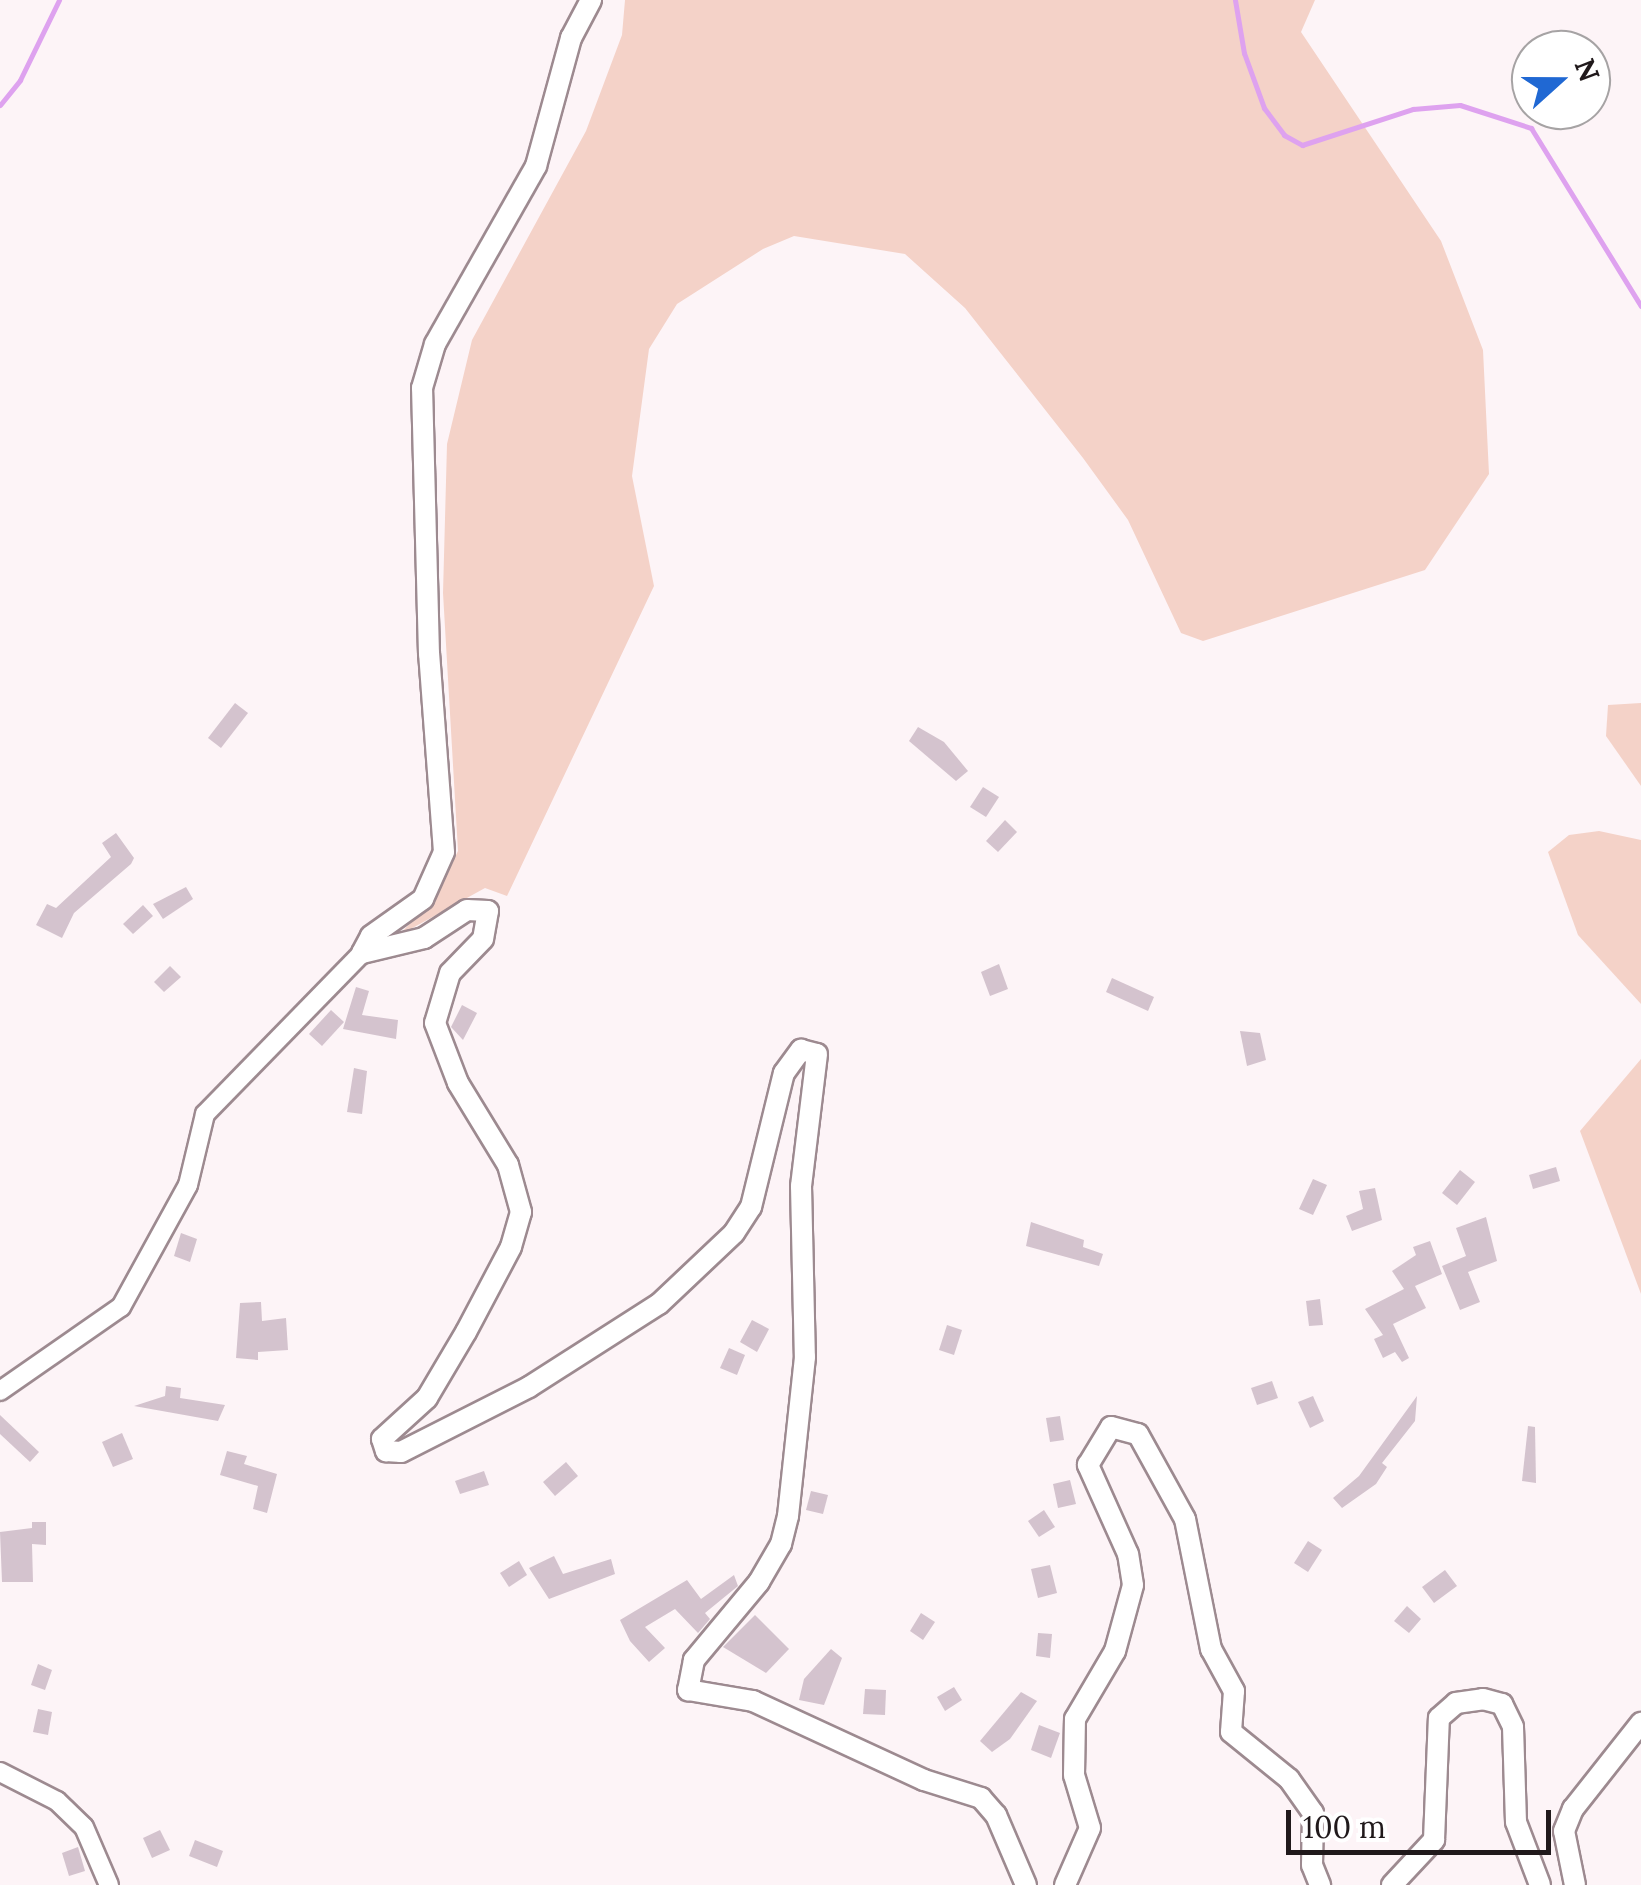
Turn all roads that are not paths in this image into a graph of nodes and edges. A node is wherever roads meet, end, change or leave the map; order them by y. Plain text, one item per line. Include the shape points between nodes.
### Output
1 (590, 0) edge
2 (362, 953) junction
3 (0, 1391) edge
4 (1641, 1723) edge
5 (0, 1772) edge
6 (109, 1885) edge
7 (1026, 1885) edge
8 (1065, 1885) edge
9 (1320, 1885) edge
10 (1392, 1885) edge
11 (1540, 1885) edge
12 (1574, 1885) edge

1 - 2 street via 571,38 536,166 435,344 422,388 429,654 444,852 423,899 371,936
2 - 3 street via 205,1114 188,1184 121,1307
2 - 7 street via 424,938 467,910 488,911 484,939 450,973 435,1023 458,1083 508,1164 521,1212 511,1247 466,1332 428,1398 382,1439 386,1451 402,1452 529,1387 660,1304 751,1208 784,1072 801,1050 816,1054 802,1186 805,1357 788,1516 781,1544 758,1582 694,1660 688,1690 753,1701 924,1780 981,1798 996,1815
4 - 12 street via 1573,1809 1564,1831
5 - 6 street via 57,1801 84,1827
8 - 9 street via 1090,1828 1074,1775 1075,1719 1115,1652 1133,1584 1128,1554 1088,1465 1112,1427 1138,1434 1186,1519 1211,1649 1234,1691 1231,1732 1289,1779 1313,1813 1312,1865
10 - 11 street via 1434,1840 1439,1718 1456,1703 1483,1699 1502,1704 1513,1727 1516,1822

